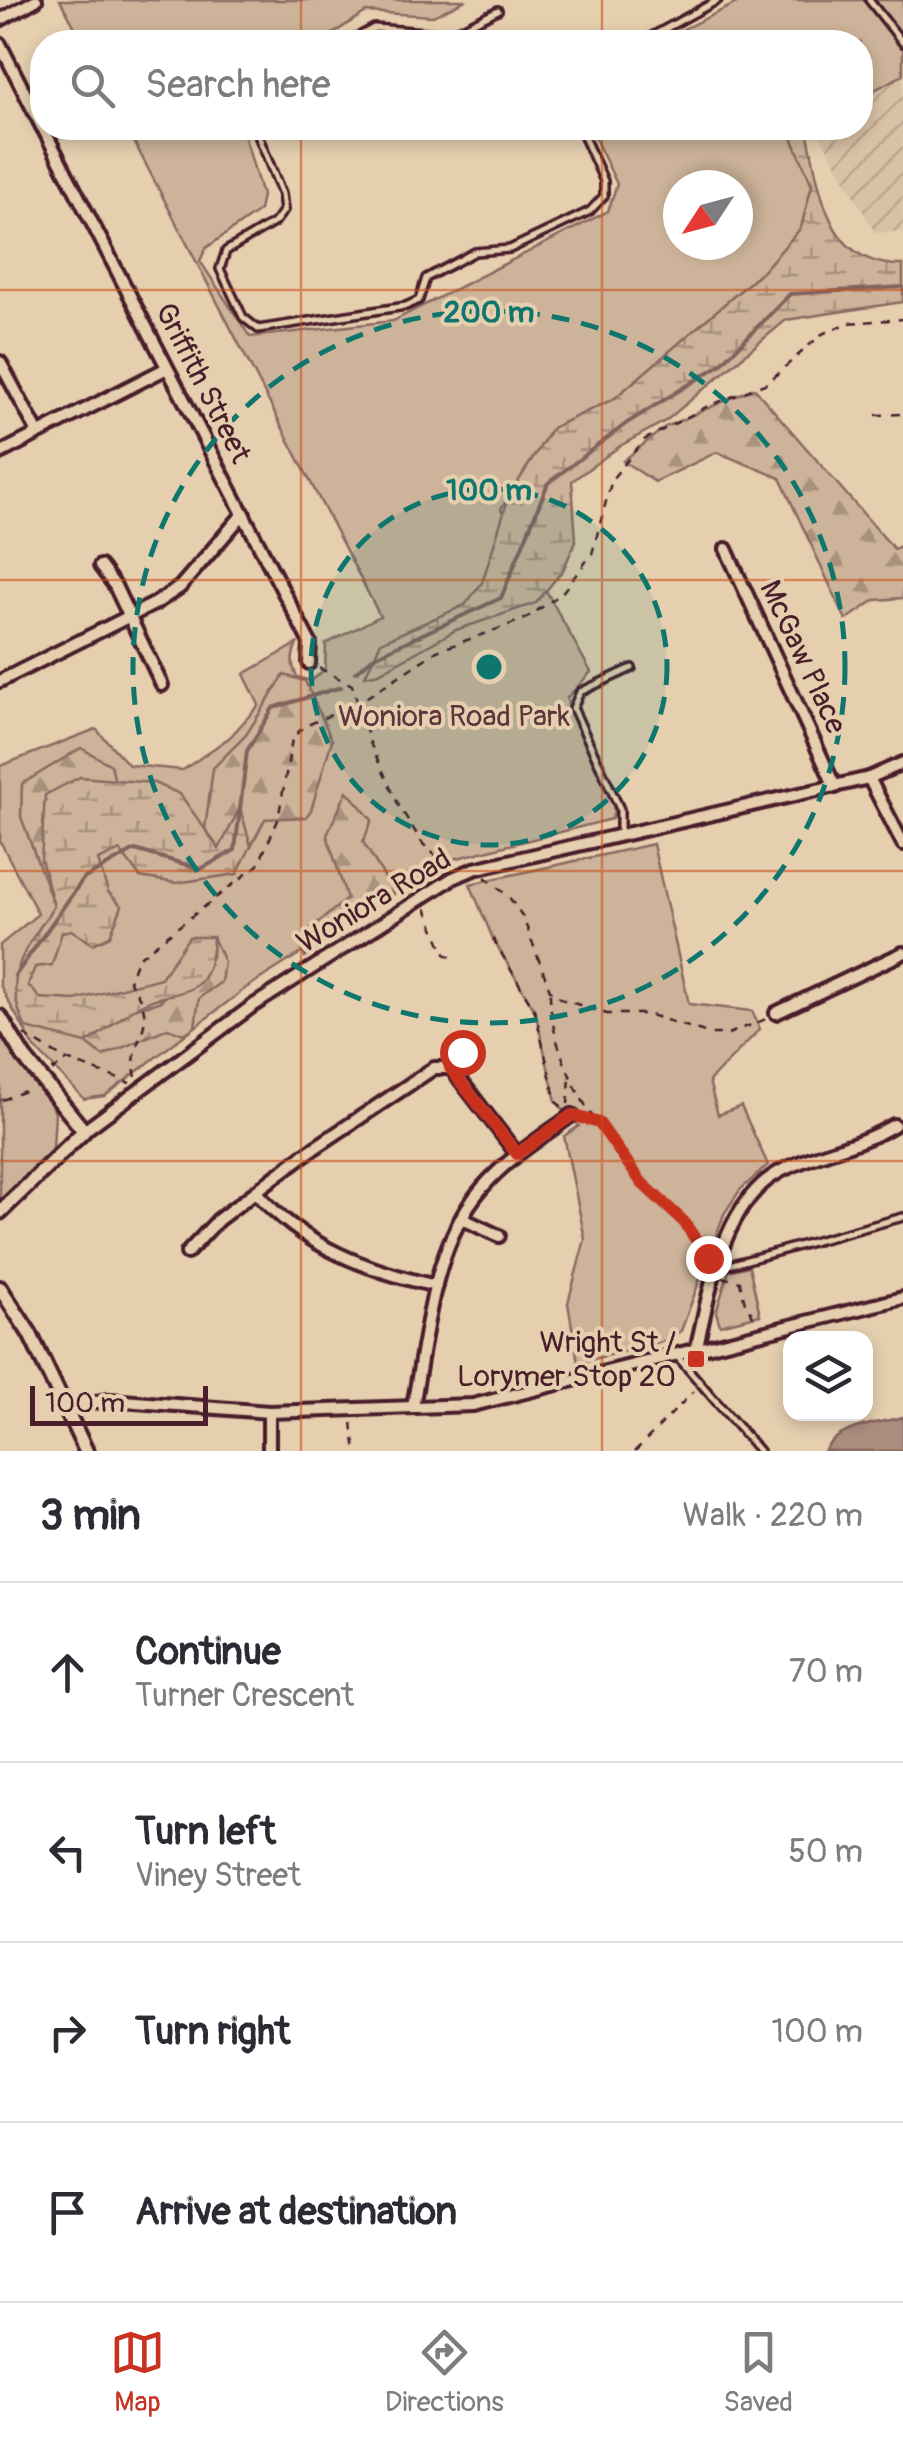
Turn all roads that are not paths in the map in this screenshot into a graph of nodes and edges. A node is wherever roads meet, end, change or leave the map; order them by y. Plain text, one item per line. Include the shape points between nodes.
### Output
1 (36, 0) edge
2 (718, 0) edge
3 (868, 0) edge
4 (498, 10) dead end
5 (0, 20) edge
6 (370, 30) edge
7 (399, 30) edge
8 (458, 30) edge
9 (663, 30) edge
10 (903, 43) edge
11 (0, 44) edge
12 (30, 102) edge
13 (50, 140) edge
14 (260, 140) edge
15 (585, 140) edge
16 (0, 362) edge
17 (168, 368) junction
18 (38, 434) junction
19 (0, 453) edge
20 (244, 514) junction
21 (726, 548) dead end
22 (100, 566) dead end
23 (128, 618) junction
24 (309, 663) road end
25 (632, 668) dead end
26 (0, 681) edge
27 (162, 685) dead end
28 (903, 763) edge
29 (869, 778) junction
30 (835, 786) junction
31 (620, 835) junction
32 (903, 844) edge
33 (903, 953) edge
34 (776, 1013) road end
35 (0, 1016) edge
36 (462, 1052) dead end
37 (450, 1068) junction
38 (572, 1115) road end
39 (894, 1126) dead end
40 (84, 1131) junction
41 (517, 1154) junction
42 (256, 1192) junction
43 (0, 1212) edge
44 (903, 1217) edge
45 (463, 1220) junction
46 (499, 1236) dead end
47 (187, 1252) dead end
48 (718, 1269) junction
49 (436, 1286) junction
50 (0, 1288) edge
51 (903, 1298) edge
52 (696, 1350) junction
53 (676, 1354) junction
54 (66, 1406) junction
55 (413, 1406) junction
56 (269, 1412) junction
57 (86, 1451) edge
58 (269, 1451) edge
59 (759, 1451) edge

1 - 5 street
2 - 9 lane
3 - 10 lane
4 - 8 lane
6 - 7 lane
11 - 12 street, Griffith Street
13 - 17 street, Griffith Street
14 - 15 lane via 284,210 226,251 220,270 243,317 258,329 406,306 419,300 426,278 475,252 510,249 590,211 604,196 604,181
16 - 18 street
17 - 18 street
17 - 20 street, Griffith Street
18 - 19 street
20 - 23 street via 180,587
20 - 24 street, Griffith Street via 310,643
21 - 30 street, McGaw Place
22 - 23 street
23 - 26 street
23 - 27 street
25 - 31 lane via 580,692 573,708 620,808
28 - 29 street, Woniora Road
29 - 30 street, Woniora Road
29 - 32 street
30 - 31 street, Woniora Road
31 - 40 street, Woniora Road via 474,869 413,900
33 - 34 street
35 - 40 street
36 - 37 street
37 - 41 street
37 - 42 street via 434,1068
38 - 41 street
39 - 48 street via 781,1171 758,1187 741,1207
40 - 43 street, Woniora Road
41 - 45 street via 480,1190
42 - 47 street
42 - 49 street via 296,1231 346,1261
44 - 48 lane
45 - 46 street
45 - 49 street
48 - 52 street
49 - 55 street
50 - 54 street
51 - 52 street
52 - 53 street
53 - 55 street via 509,1398
53 - 59 lane
54 - 56 street via 109,1400
54 - 57 street
55 - 56 street
56 - 58 street

